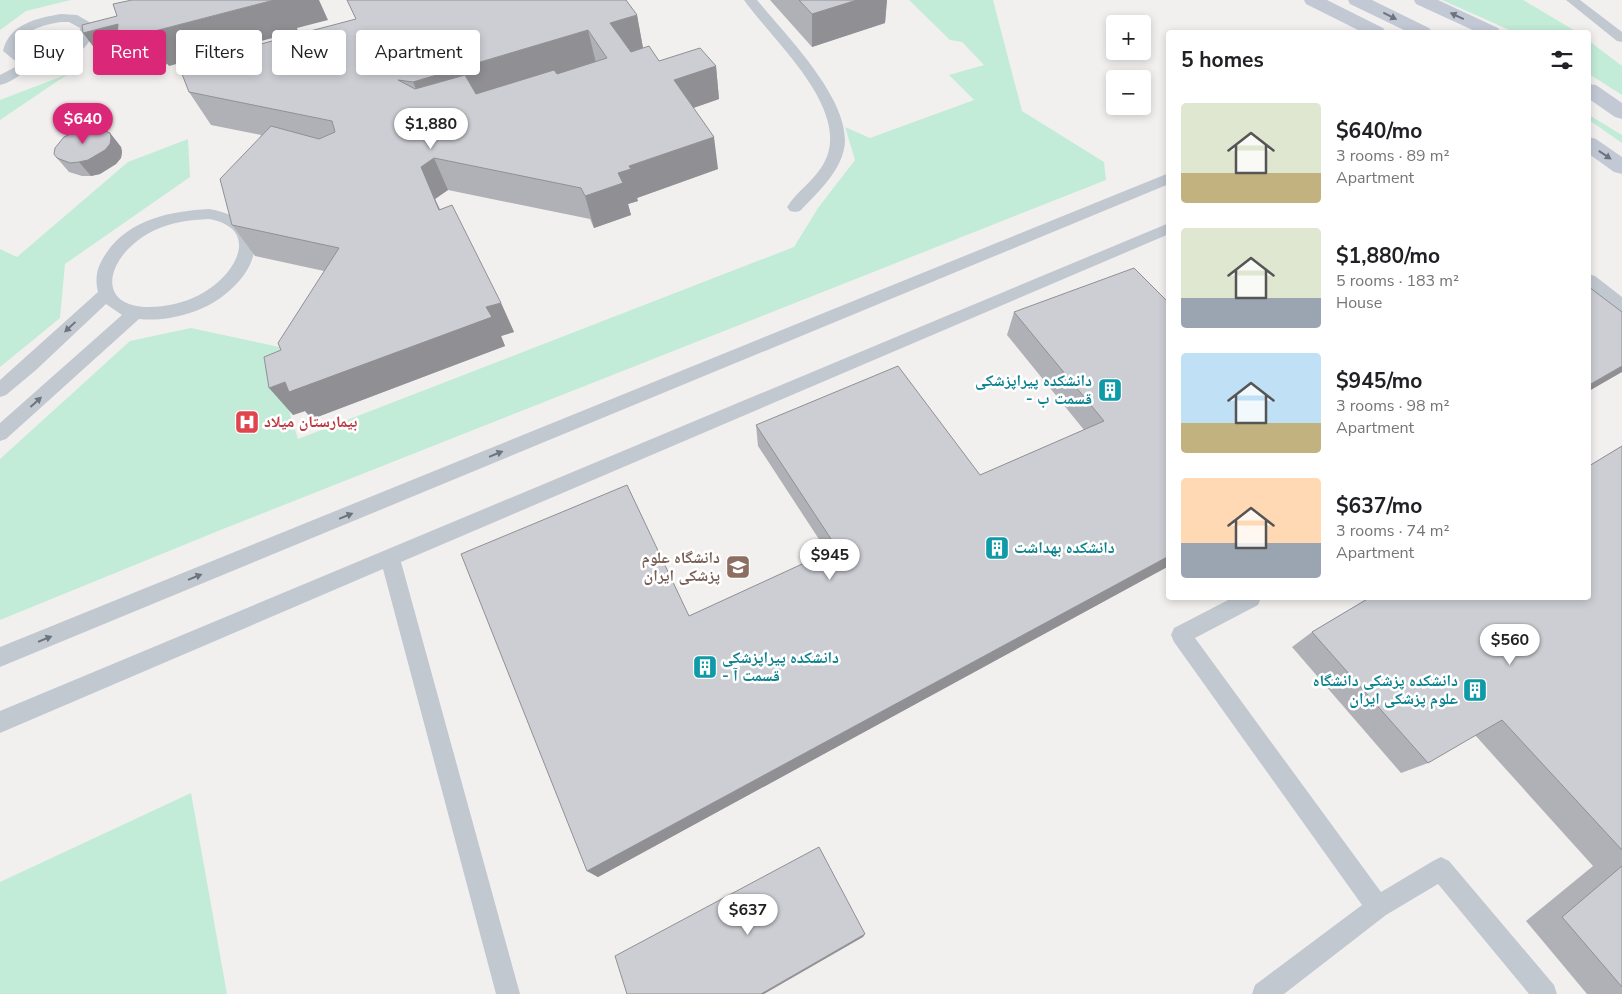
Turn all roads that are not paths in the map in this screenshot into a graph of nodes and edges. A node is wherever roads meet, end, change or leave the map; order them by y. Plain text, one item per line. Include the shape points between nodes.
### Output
1 (750, 0) edge
2 (1313, 0) edge
3 (1357, 0) edge
4 (1423, 0) edge
5 (1572, 0) edge
6 (1372, 30) edge
7 (1418, 30) edge
8 (1487, 30) edge
9 (1622, 38) edge
10 (34, 62) joint
11 (15, 73) edge
12 (0, 81) edge
13 (1591, 91) edge
14 (1622, 112) edge
15 (1591, 145) edge
16 (1622, 167) edge
17 (1166, 179) edge
18 (795, 207) dead end
19 (1166, 229) edge
20 (1591, 282) edge
21 (106, 294) junction
22 (1622, 306) edge
23 (136, 312) junction
24 (0, 390) edge
25 (0, 434) edge
26 (390, 556) junction
27 (1247, 600) edge
28 (0, 657) edge
29 (0, 722) edge
30 (1378, 907) junction
31 (508, 994) edge
32 (1264, 994) edge
33 (1545, 994) edge

1 - 18 lane via 821,88 836,125 838,142 832,162 819,182
2 - 6 main road
3 -> 7 main road
8 -> 4 main road
5 - 9 lane
10 - 10 lane via 71,52 86,38 86,26 72,18 61,18 24,30 10,44 10,52 14,57
11 - 12 lane
13 - 14 main road
15 -> 16 main road
28 -> 17 lane
19 - 26 lane
20 - 22 lane
21 - 23 lane via 117,305
21 - 23 lane via 103,278 108,261 121,245 140,231 163,220 201,214 228,219 241,228 248,241 247,255 240,271 226,285 185,308 159,313
21 -> 24 lane
25 -> 23 lane
26 - 29 lane
26 - 31 lane
27 - 30 lane via 1181,635
30 - 32 lane
30 - 33 lane via 1442,869

